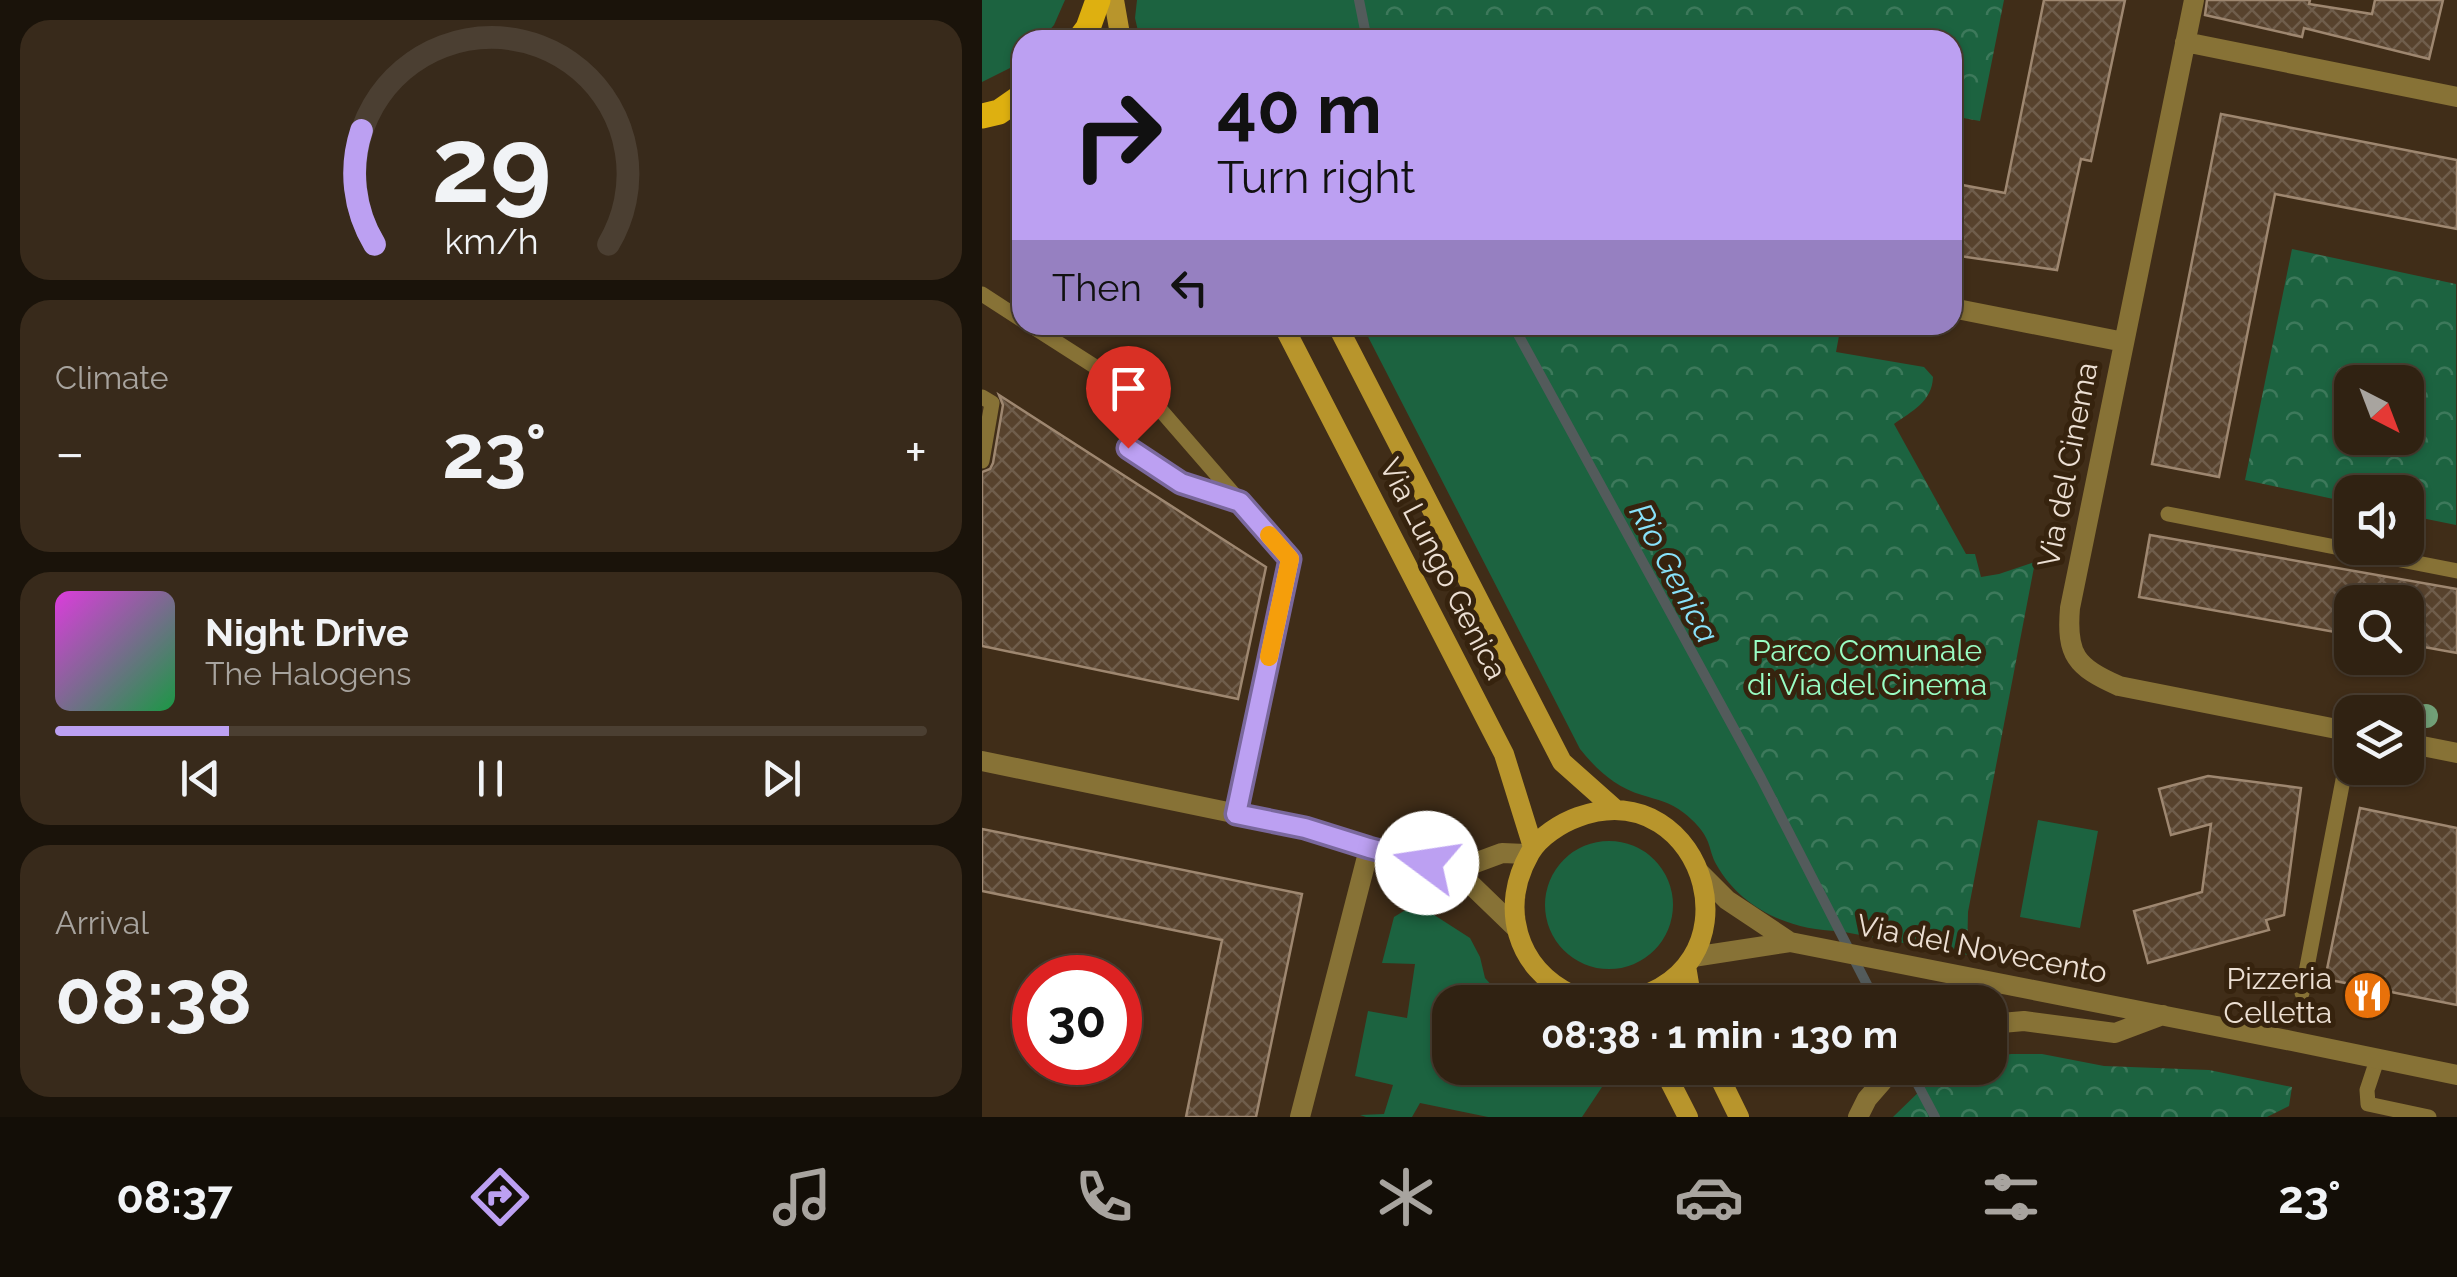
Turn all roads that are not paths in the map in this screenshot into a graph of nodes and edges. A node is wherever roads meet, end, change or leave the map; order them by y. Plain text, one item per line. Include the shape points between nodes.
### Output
1 (1098, 0) edge
2 (1114, 0) edge
3 (2194, 0) edge
4 (1086, 30) edge
5 (1119, 30) edge
6 (2185, 42) junction
7 (2456, 96) edge
8 (982, 294) edge
9 (1962, 310) edge
10 (1012, 314) edge
11 (1045, 335) edge
12 (1287, 335) edge
13 (1342, 335) edge
14 (2124, 342) junction
15 (982, 397) edge
16 (1128, 448) dead end
17 (982, 461) edge
18 (1240, 502) junction
19 (2168, 514) dead end
20 (2456, 570) edge
21 (2334, 728) edge
22 (2424, 746) edge
23 (2456, 753) edge
24 (982, 761) edge
25 (2342, 785) edge
26 (1616, 810) junction
27 (1236, 814) junction
28 (1369, 848) junction
29 (1531, 851) junction
30 (1456, 870) junction
31 (1700, 873) junction
32 (1515, 926) junction
33 (1790, 942) junction
34 (1690, 961) junction
35 (1555, 985) edge
36 (1665, 985) edge
37 (1691, 985) edge
38 (2302, 993) dead end
39 (2163, 1015) junction
40 (2007, 1022) edge
41 (2378, 1060) junction
42 (2456, 1076) edge
43 (1671, 1085) edge
44 (1724, 1085) edge
45 (1880, 1085) edge
46 (1862, 1108) edge
47 (1300, 1117) edge
48 (1688, 1117) edge
49 (1740, 1117) edge
50 (2429, 1117) edge

1 - 4 main road
2 - 5 street
3 - 6 street, Via del Cinema
6 - 7 street
6 - 14 street, Via del Cinema
8 - 10 lane
9 - 14 street
11 - 18 lane via 1158,408
12 - 29 street, Via Lungo Genica via 1504,754
13 - 26 street, Via Lungo Genica via 1562,762
14 - 21 street, Via del Cinema via 2070,608 2068,636 2077,659 2118,686
15 - 17 lane via 992,403
16 - 18 lane via 1181,483
18 - 27 lane via 1290,559
19 - 20 lane
22 - 23 street
24 - 27 street
25 - 38 lane
26 - 29 street via 1565,821
26 - 31 street, Via Lungo Genica via 1668,829
27 - 28 street
28 - 30 street
28 - 47 street
29 - 30 street via 1502,853
29 - 32 street via 1518,877
30 - 32 street
31 - 33 street, Via del Novecento
31 - 34 street, Via Lungo Genica via 1704,930
32 - 35 street via 1527,956
33 - 34 street, Via del Novecento
33 - 39 street, Via del Novecento
34 - 36 street
34 - 37 street, Via Lungo Genica
39 - 40 street, Via del Novecento via 2115,1033
39 - 41 street, Via del Novecento
41 - 42 street, Via del Novecento
41 - 50 lane via 2368,1104
43 - 48 street
44 - 49 street
45 - 46 street

